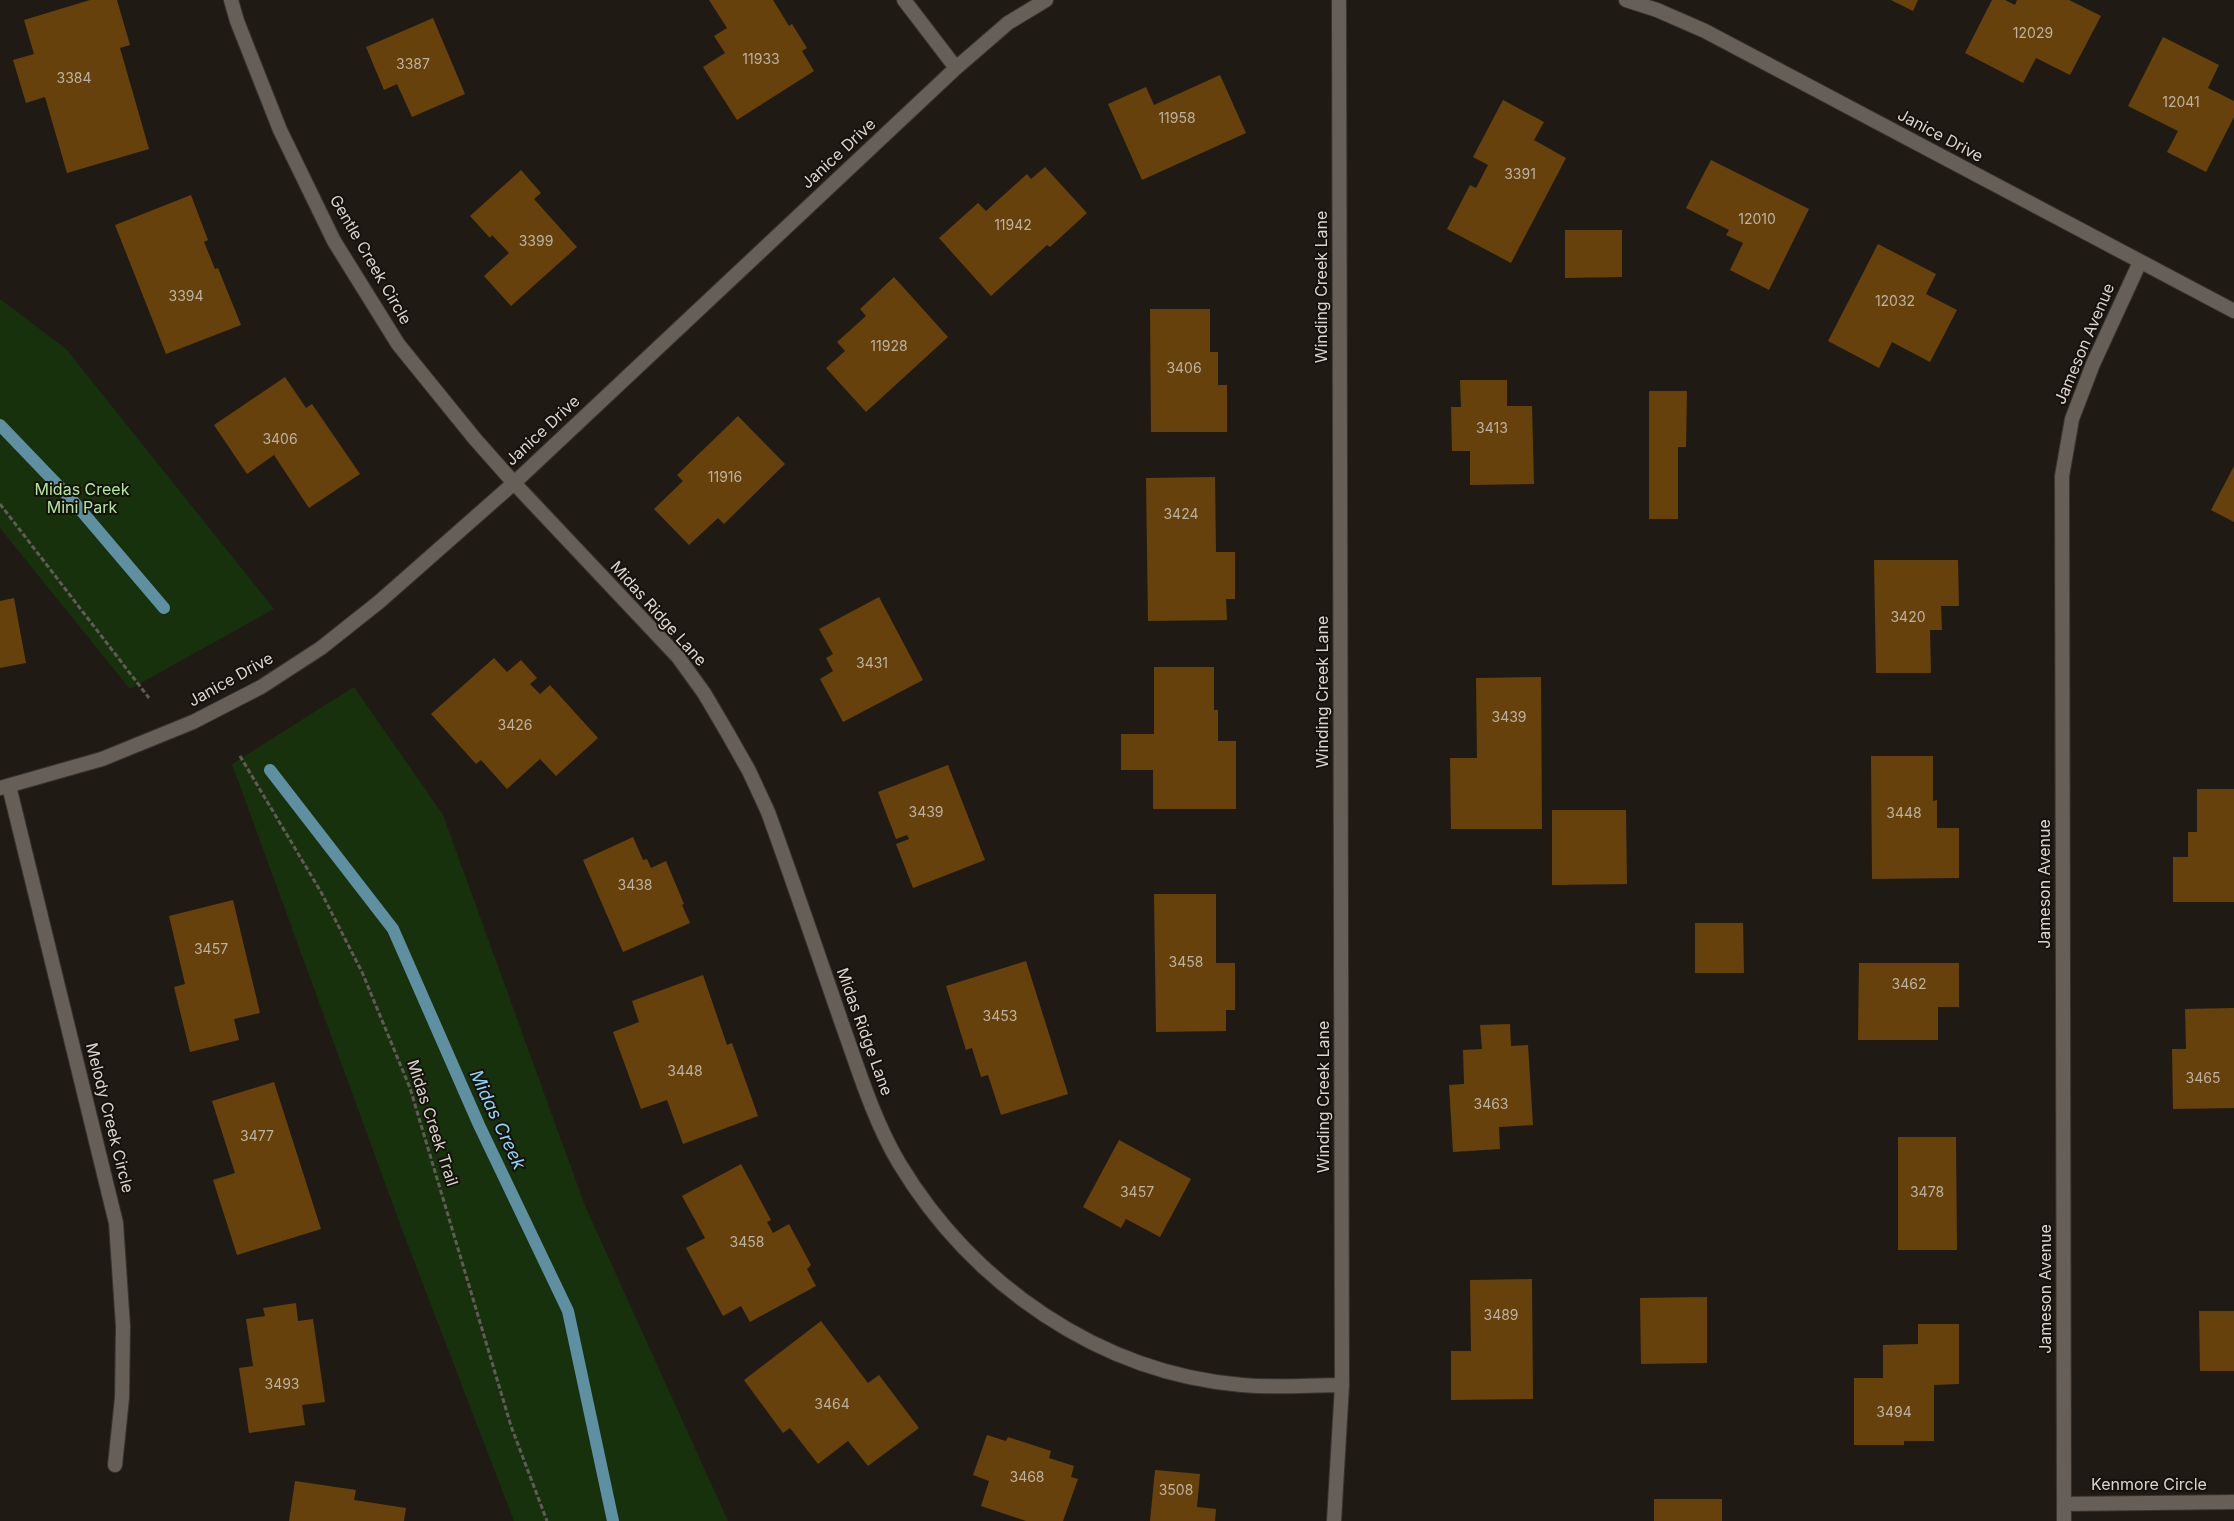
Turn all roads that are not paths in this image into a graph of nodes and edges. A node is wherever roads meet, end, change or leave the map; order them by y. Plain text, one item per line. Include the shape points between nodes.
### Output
1 (231, 0) edge
2 (904, 0) edge
3 (1046, 0) edge
4 (1339, 0) edge
5 (1626, 0) edge
6 (956, 68) junction
7 (2140, 262) junction
8 (2234, 311) edge
9 (514, 483) junction
10 (5, 787) edge
11 (1342, 1385) junction
12 (115, 1465) dead end
13 (2234, 1502) edge
14 (2064, 1504) junction
15 (1334, 1521) edge
16 (2064, 1521) edge

1 - 9 street, Gentle Creek Circle via 280,130 334,241 398,344
2 - 6 street
3 - 6 street, Janice Drive via 1008,23
4 - 11 street, Winding Creek Lane
5 - 7 street, Janice Drive via 1705,31
6 - 9 street, Janice Drive
7 - 8 street, Janice Drive
7 - 14 street, Jameson Avenue via 2093,364 2072,419 2062,476
9 - 10 street, Janice Drive via 379,602 321,648 260,687 193,722 102,759
9 - 11 street, Midas Ridge Lane via 678,657 709,701 768,812 874,1113 898,1161 926,1204 962,1247 998,1282 1039,1312 1082,1338 1120,1355 1201,1379 1243,1385
10 - 12 street, Melody Creek Circle via 116,1223 123,1326 122,1398
11 - 15 street, Winding Creek Lane
13 - 14 street, Kenmore Circle
14 - 16 street, Jameson Avenue

